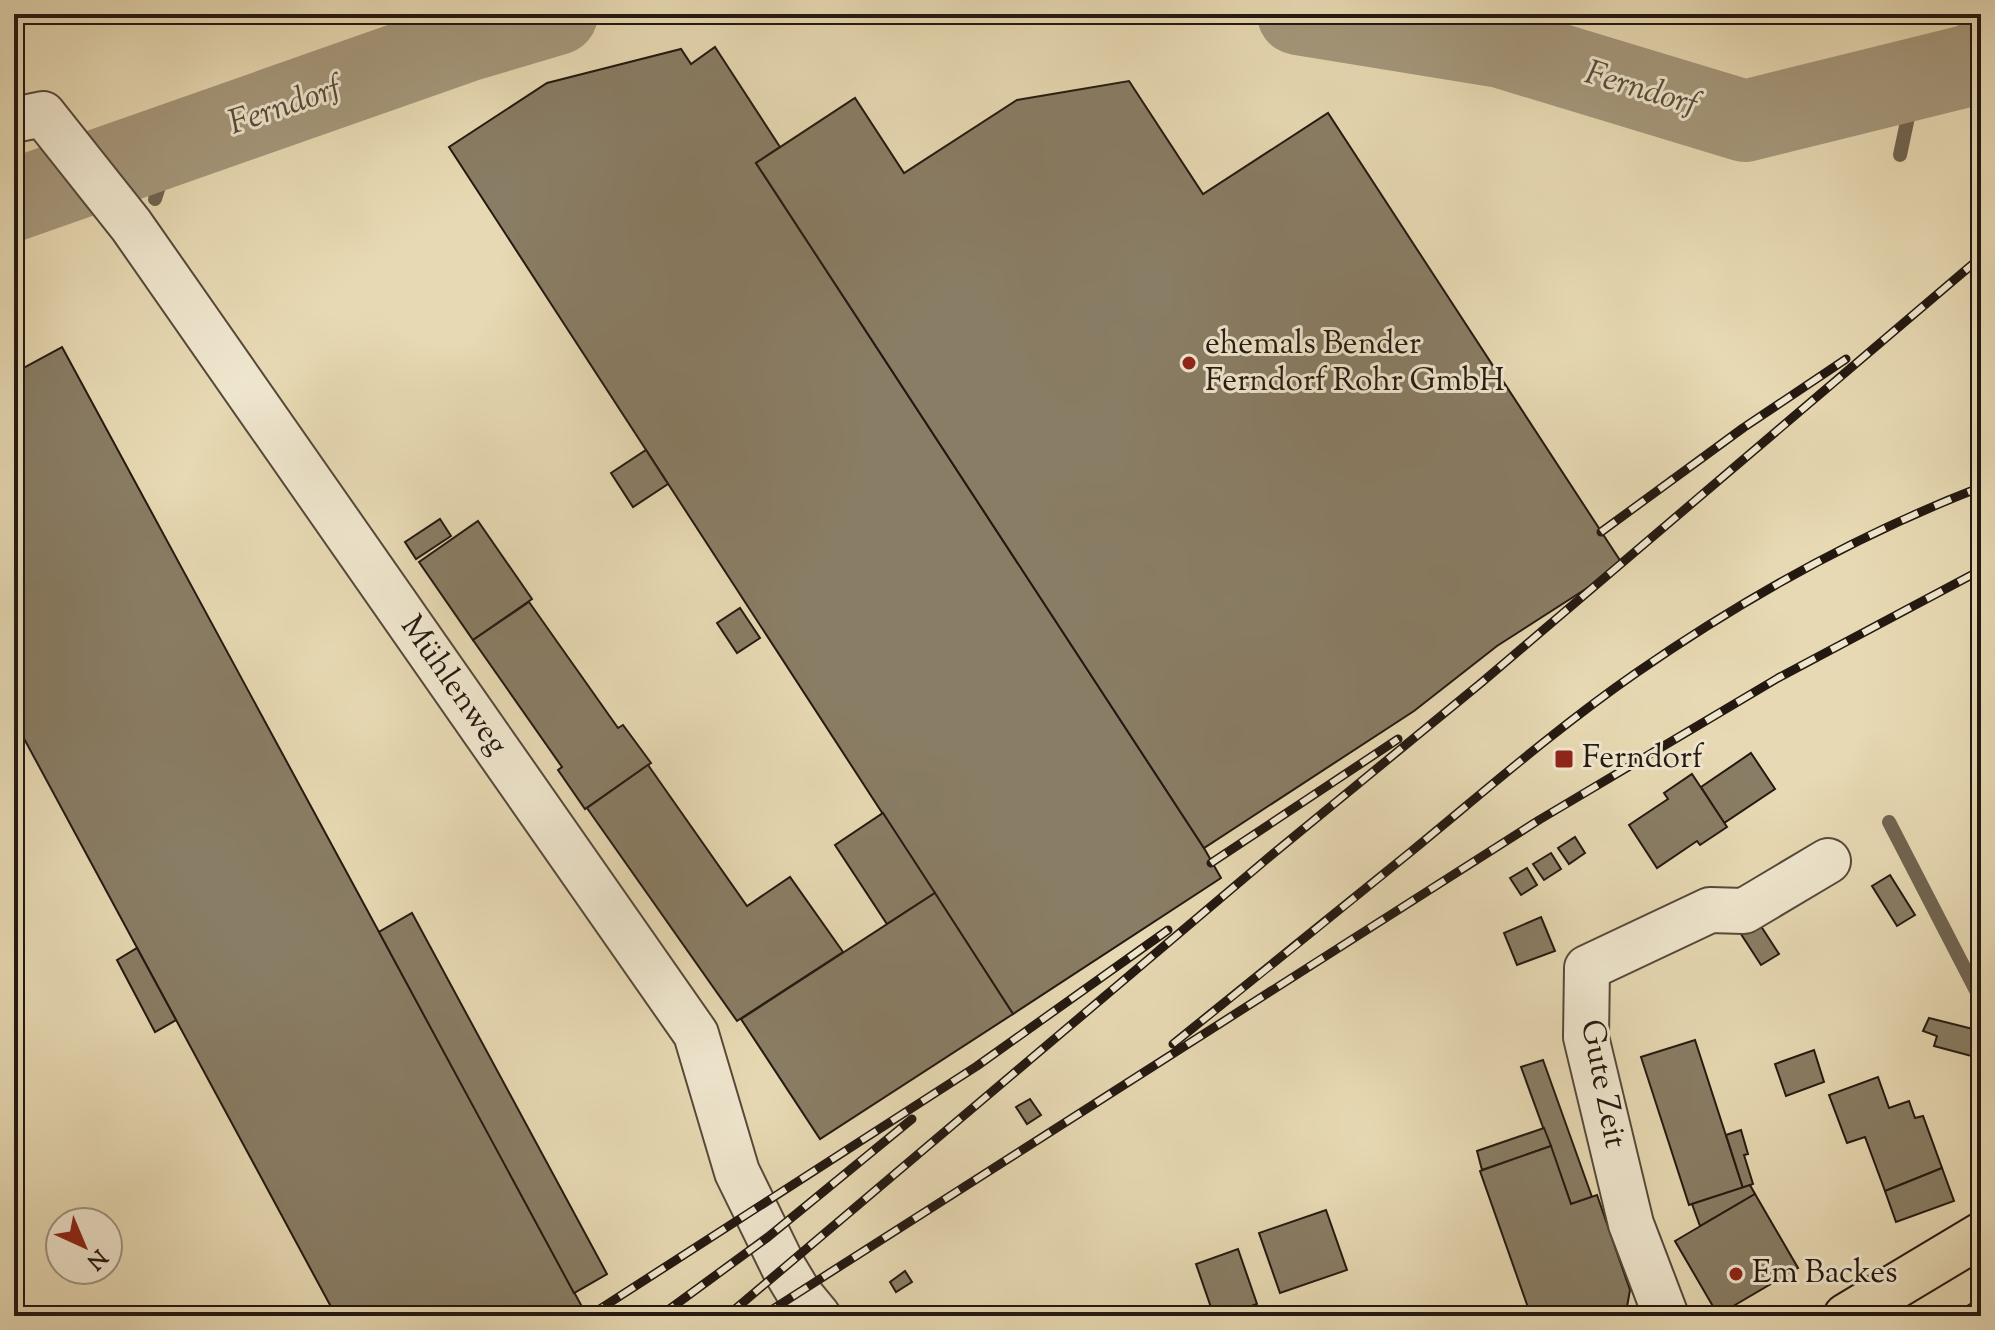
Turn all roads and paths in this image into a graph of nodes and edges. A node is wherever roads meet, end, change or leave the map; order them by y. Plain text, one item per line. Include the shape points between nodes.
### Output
1 (29, 117) edge
2 (1828, 861) dead end
3 (1981, 1235) edge
4 (818, 1316) edge
5 (1666, 1316) edge
6 (1846, 1316) edge

1 - 4 street, Mühlenweg via 131,225 696,1034 737,1172 784,1268
2 - 5 street, Gute Zeit via 1744,911 1710,910 1587,968 1586,1037 1631,1224
3 - 6 main road

